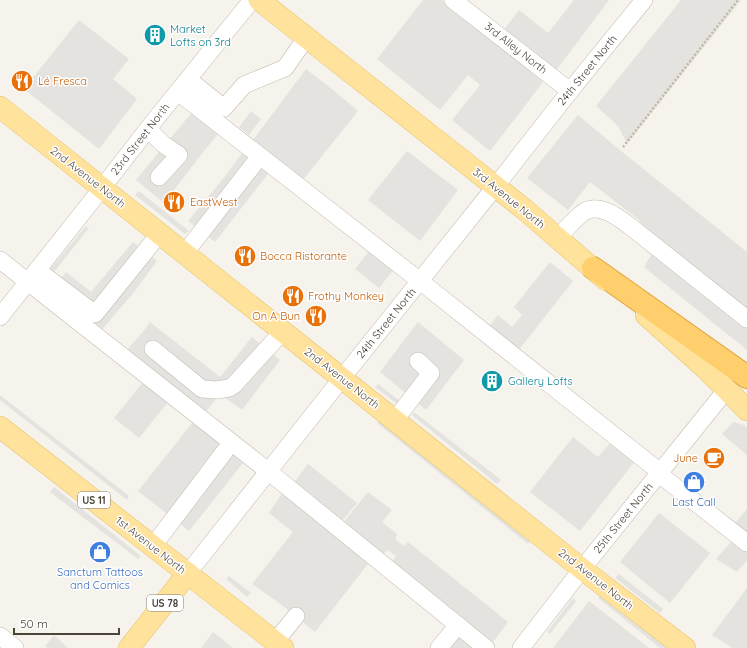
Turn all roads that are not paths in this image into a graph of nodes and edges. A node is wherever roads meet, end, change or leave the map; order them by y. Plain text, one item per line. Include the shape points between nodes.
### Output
1 (252, 0) edge
2 (259, 0) edge
3 (644, 0) edge
4 (457, 3) edge
5 (306, 38) junction
6 (183, 85) junction
7 (570, 91) junction
8 (0, 107) edge
9 (148, 129) junction
10 (260, 156) junction
11 (159, 177) dead end
12 (495, 187) junction
13 (102, 188) junction
14 (160, 233) junction
15 (558, 238) junction
16 (184, 253) junction
17 (0, 260) edge
18 (593, 268) junction
19 (33, 276) junction
20 (420, 281) junction
21 (0, 317) edge
22 (747, 319) edge
23 (282, 331) junction
24 (153, 349) dead end
25 (418, 361) dead end
26 (747, 377) edge
27 (342, 378) junction
28 (727, 390) junction
29 (747, 410) edge
30 (395, 420) junction
31 (0, 427) edge
32 (225, 451) dead end
33 (268, 471) junction
34 (660, 473) junction
35 (747, 543) edge
36 (153, 546) junction
37 (582, 569) junction
38 (188, 573) junction
39 (296, 616) dead end
40 (458, 625) junction
41 (0, 636) edge
42 (477, 642) edge
43 (279, 645) edge
44 (15, 648) edge
45 (129, 648) edge
46 (440, 648) edge
47 (521, 648) edge
48 (685, 648) edge

1 - 6 street, 23rd Street North
2 - 5 main road, 3rd Avenue North
3 - 7 street, 24th Street North
4 - 7 street, 3rd Alley North
5 - 6 street via 285,68 244,85 224,108
5 - 12 main road, 3rd Avenue North
6 - 9 street, 23rd Street North
6 - 10 street
7 - 12 street, 24th Street North
8 - 13 main road, 2nd Avenue North
9 - 11 street via 179,155
9 - 13 street, 23rd Street North
10 - 16 street
10 - 20 street
12 - 15 main road, 3rd Avenue North
12 - 20 street, 24th Street North
13 - 14 main road, 2nd Avenue North
13 - 19 street, 23rd Street North
14 - 16 main road, 2nd Avenue North
14 - 19 street via 95,314
15 - 18 main road, 3rd Avenue North
15 - 22 street via 580,214 587,210 604,210 631,227
16 - 23 main road, 2nd Avenue North
17 - 19 street
18 - 26 highway
18 - 28 main road, 3rd Avenue North
19 - 21 street, 23rd Street North
19 - 33 street
20 - 27 street, 24th Street North
20 - 34 street
23 - 24 street via 234,385 217,390 202,389
23 - 27 main road, 2nd Avenue North
25 - 30 street via 431,373
27 - 30 main road, 2nd Avenue North
27 - 33 street, 24th Street North
28 - 29 main road, 3rd Avenue North
28 - 34 street, 25th Street North
30 - 37 main road, 2nd Avenue North
31 - 36 main road, 1st Avenue North / US 11
32 - 36 street
33 - 38 street, 24th Street North
33 - 40 street via 353,544
34 - 35 street
34 - 37 street, 25th Street North
36 - 38 main road, 1st Avenue North / US 11
37 - 47 street, 25th Street North
37 - 48 main road, 2nd Avenue North
38 - 43 main road, 1st Avenue North / US 11
38 - 45 main road, 24th Street North / US 78
39 - 43 street
40 - 42 street
40 - 46 street
41 - 44 street

